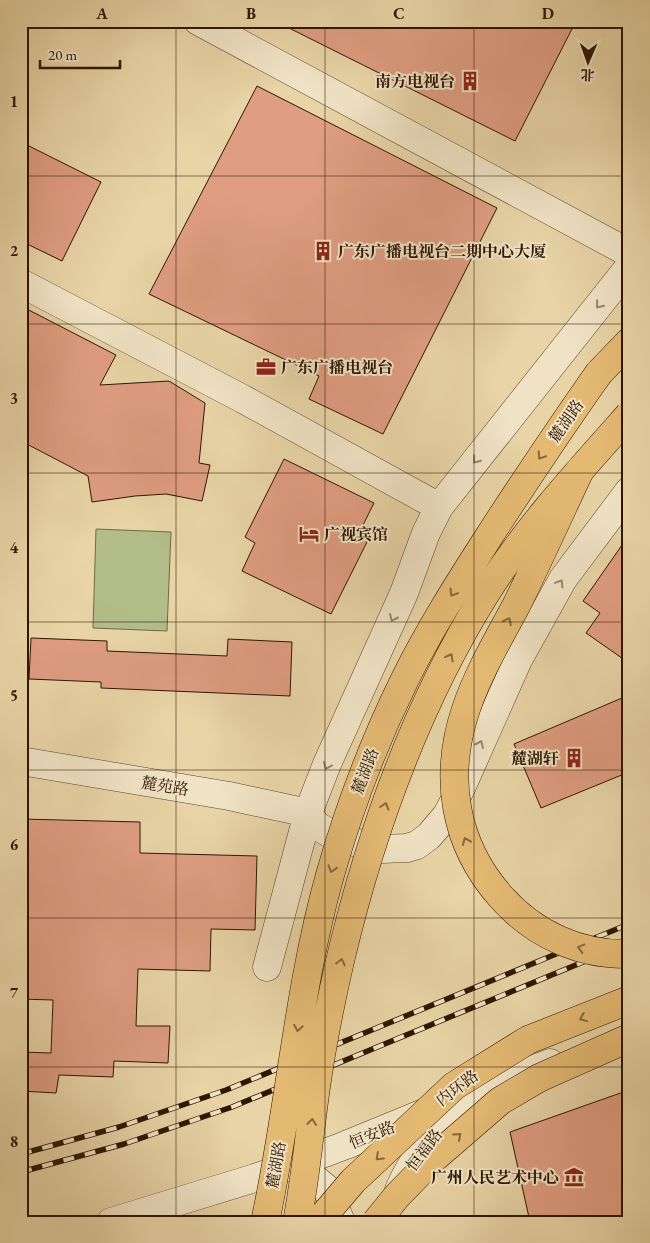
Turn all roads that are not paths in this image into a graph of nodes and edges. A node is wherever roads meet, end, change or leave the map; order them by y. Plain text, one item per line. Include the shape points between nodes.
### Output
1 (198, 21) edge
2 (629, 253) edge
3 (629, 267) edge
4 (21, 283) edge
5 (629, 342) edge
6 (629, 414) edge
7 (580, 470) junction
8 (629, 491) edge
9 (439, 507) junction
10 (21, 762) edge
11 (308, 813) junction
12 (629, 954) edge
13 (268, 967) dead end
14 (629, 1000) edge
15 (629, 1034) edge
16 (629, 1038) edge
17 (480, 1090) junction
18 (290, 1166) junction
19 (111, 1222) edge
20 (265, 1222) edge
21 (297, 1222) edge
22 (318, 1222) edge
23 (340, 1222) edge
24 (376, 1222) edge
25 (387, 1222) edge

1 - 2 street
3 -> 9 street
4 - 9 street via 244,399
5 -> 20 main road, 麓湖路, bridge via 599,373 452,593 405,679 374,747 349,812 330,877 302,1008
6 - 7 main road, 麓湖路, bridge
12 -> 7 main road, bridge via 595,952 563,942 520,916 491,886 477,863 458,820 455,798 456,755 471,696
21 -> 7 main road, 麓湖路, bridge via 317,1080 340,961 387,800 420,717 484,596
11 -> 8 street via 316,825 329,833 382,849 408,848 429,836 447,815 518,660 563,579
9 -> 11 street
10 - 11 street, 麓苑路 via 229,796
11 - 13 street
14 -> 22 main road, 内环路, bridge via 528,1040 454,1086 353,1181
15 - 17 street, 恒安路
24 -> 16 main road, bridge via 433,1159 500,1101 539,1078
17 - 18 street, 恒安路
17 - 25 street, 恒福路 via 420,1151 406,1173
18 - 19 street, 恒安路
18 - 23 street via 327,1189

